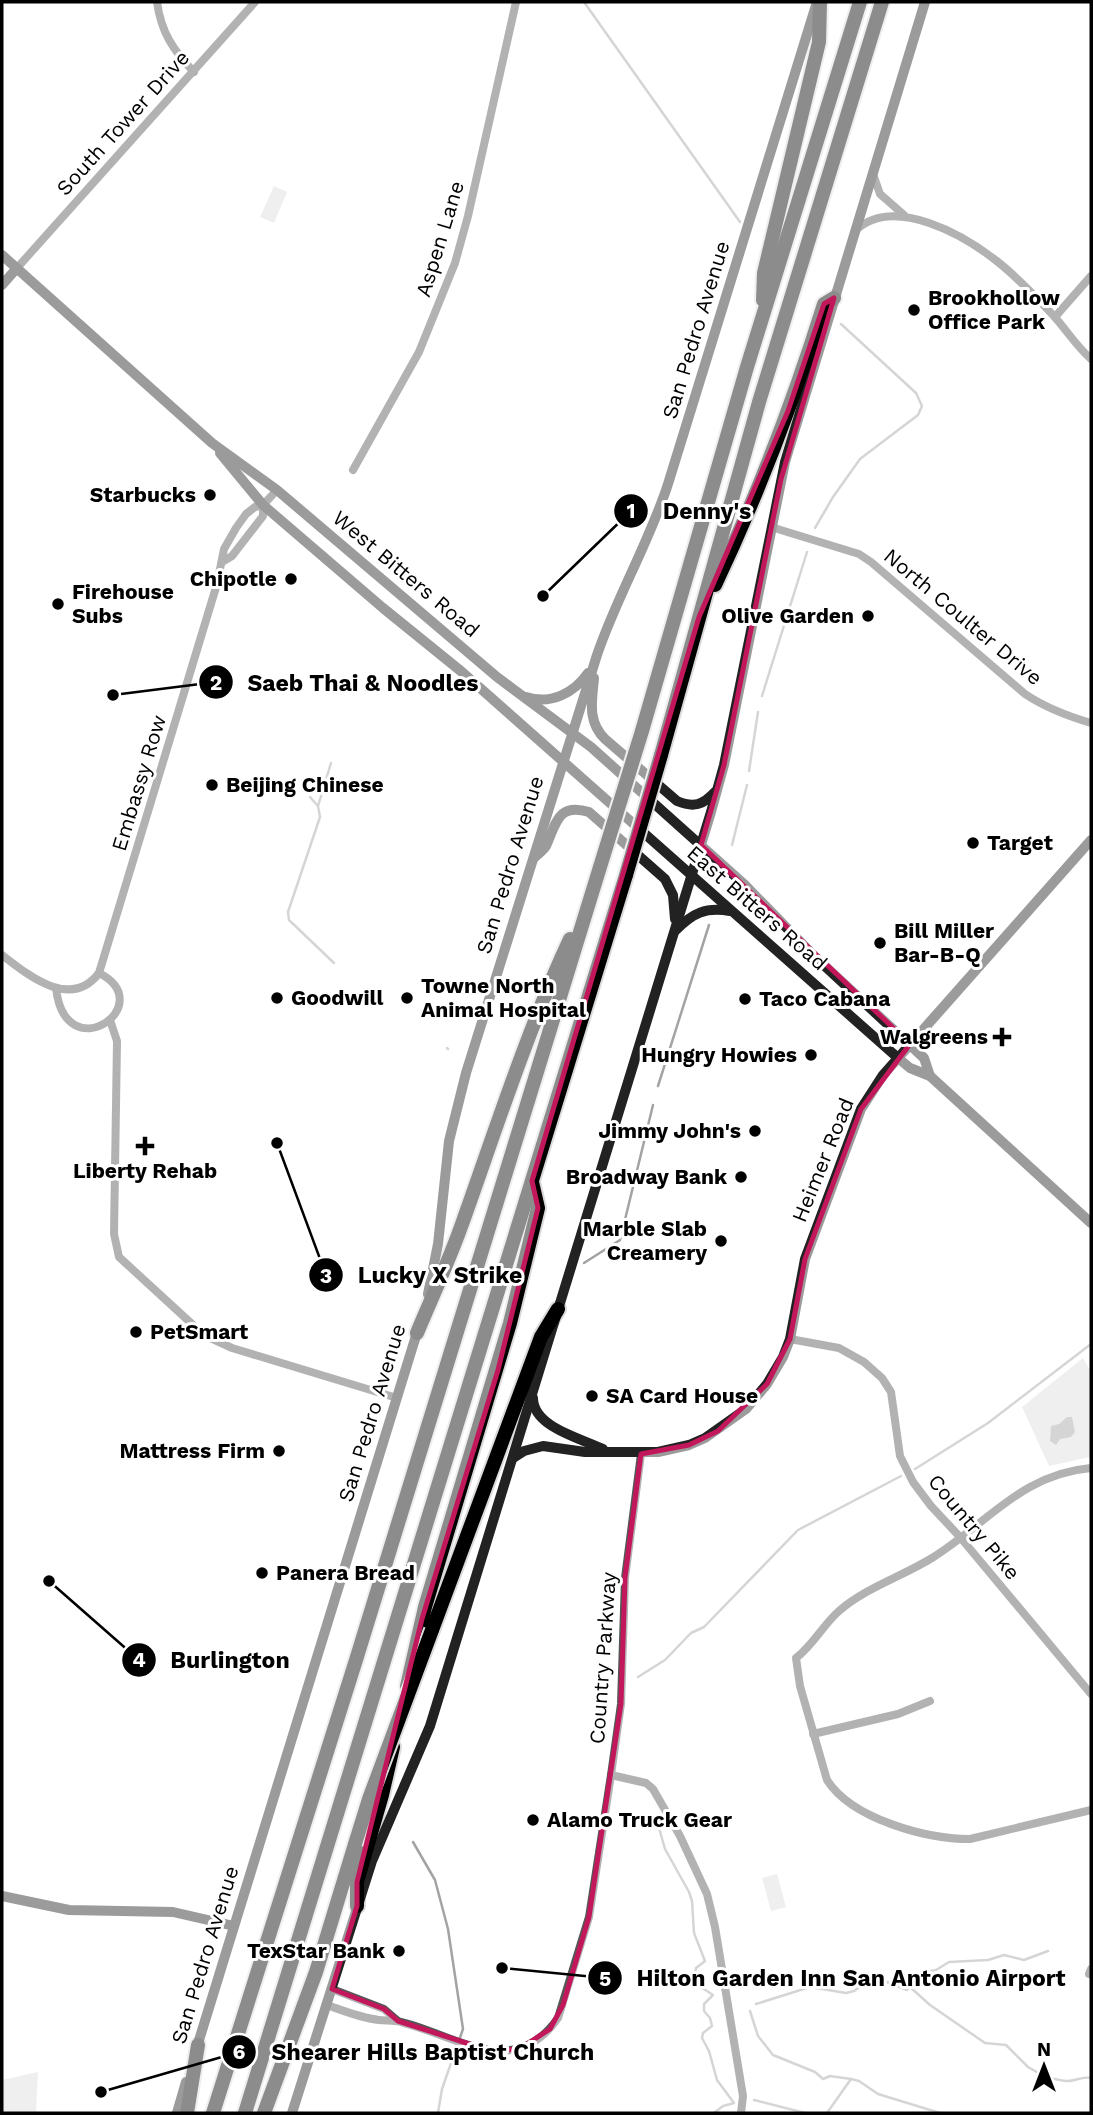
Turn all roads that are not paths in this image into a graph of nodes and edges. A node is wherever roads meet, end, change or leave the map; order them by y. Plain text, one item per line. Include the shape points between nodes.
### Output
1 (157, 2) edge
2 (256, 2) edge
3 (516, 2) edge
4 (818, 2) edge
5 (860, 2) edge
6 (882, 2) edge
7 (925, 2) edge
8 (194, 72) junction
9 (873, 172) junction
10 (904, 215) junction
11 (854, 232) junction
12 (2, 255) edge
13 (17, 268) junction
14 (1091, 276) edge
15 (2, 285) edge
16 (834, 299) junction
17 (1055, 317) junction
18 (762, 318) junction
19 (1091, 359) edge
20 (212, 443) junction
21 (353, 470) dead end
22 (277, 490) junction
23 (263, 505) junction
24 (771, 527) junction
25 (222, 562) junction
26 (699, 617) junction
27 (597, 655) junction
28 (519, 694) junction
29 (1091, 723) edge
30 (571, 733) junction
31 (563, 761) junction
32 (718, 789) junction
33 (1091, 840) edge
34 (701, 845) junction
35 (532, 860) junction
36 (691, 876) junction
37 (594, 887) junction
38 (730, 912) junction
39 (674, 933) junction
40 (2, 955) edge
41 (99, 972) junction
42 (57, 988) junction
43 (110, 1020) junction
44 (910, 1044) junction
45 (898, 1058) junction
46 (930, 1076) junction
47 (532, 1181) junction
48 (1091, 1223) edge
49 (558, 1309) junction
50 (417, 1333) junction
51 (790, 1339) junction
52 (533, 1391) junction
53 (397, 1398) junction
54 (605, 1450) junction
55 (641, 1454) junction
56 (513, 1458) junction
57 (1091, 1468) edge
58 (960, 1537) junction
59 (1087, 1683) edge
60 (1091, 1694) edge
61 (930, 1701) dead end
62 (813, 1734) junction
63 (611, 1775) junction
64 (1091, 1810) edge
65 (2, 1896) edge
66 (357, 1906) junction
67 (234, 1926) junction
68 (332, 1989) junction
69 (327, 2005) junction
70 (398, 2021) junction
71 (198, 2045) junction
72 (177, 2113) edge
73 (187, 2113) edge
74 (213, 2113) edge
75 (245, 2113) edge
76 (264, 2113) edge
77 (292, 2113) edge
78 (741, 2113) edge

1 - 8 street via 166,38
2 - 8 street, South Tower Drive
3 - 21 street, Aspen Lane via 455,263 419,352
4 - 18 highway via 819,42 764,273
4 - 27 main road, San Pedro Avenue via 663,502
5 - 18 highway
6 - 26 highway via 759,402
7 - 9 main road
8 - 13 street, South Tower Drive
9 - 10 street via 878,192
9 - 11 main road
10 - 11 street via 875,218
10 - 17 street via 950,233 996,261
11 - 16 main road
12 - 13 main road, West Bitters Road
13 - 15 main road
13 - 20 main road, West Bitters Road
14 - 17 street
16 - 24 main road via 785,463
16 - 26 highway via 824,304 788,411
17 - 19 street
18 - 37 highway, bridge
20 - 22 main road, West Bitters Road
20 - 23 main road, West Bitters Road
22 - 23 street, Embassy Row
22 - 28 main road, West Bitters Road
23 - 25 street, Embassy Row via 263,516
23 - 25 street, Embassy Row via 252,509 236,528
23 - 31 main road, West Bitters Road
24 - 29 street, North Coulter Drive via 859,554 1025,694 1062,715
24 - 32 main road
25 - 41 street, Embassy Row
26 - 47 highway, bridge
27 - 28 main road via 583,679 565,694 539,700
27 - 30 main road, San Pedro Avenue
27 - 32 main road via 592,714 601,734 677,802 699,805
28 - 30 main road, West Bitters Road
30 - 31 main road, San Pedro Avenue
30 - 34 main road, West Bitters Road
31 - 35 main road, San Pedro Avenue
31 - 36 main road, East Bitters Road
32 - 34 main road
33 - 44 main road, Heimer Road
34 - 36 main road
34 - 44 main road, East Bitters Road
35 - 39 main road via 545,848 560,816 576,810 589,813 668,883 674,898
35 - 50 main road, San Pedro Avenue via 458,1100 436,1262
36 - 38 main road, East Bitters Road
36 - 39 main road
37 - 50 highway via 556,967
37 - 74 highway
38 - 39 main road via 698,912
38 - 45 main road, East Bitters Road
39 - 49 main road
40 - 42 street via 23,972
41 - 42 street via 80,989
41 - 43 street via 119,993 118,1008
42 - 43 street via 63,1014 73,1023 99,1028
43 - 53 street via 117,1041 114,1234 119,1257 204,1335 232,1348
44 - 45 main road, Heimer Road
44 - 46 main road, East Bitters Road via 924,1058
45 - 46 main road, East Bitters Road
45 - 51 main road, Heimer Road via 861,1109 850,1134 805,1259
46 - 48 main road, East Bitters Road
47 - 66 highway via 538,1208 498,1370 422,1619 357,1882
47 - 75 highway
49 - 52 main road
49 - 76 highway, bridge via 541,1338 369,1799 316,1972
50 - 53 main road, San Pedro Avenue
51 - 55 main road, Heimer Road via 767,1384 735,1419 689,1445
51 - 58 street, Country Pike via 839,1348 882,1378 891,1392 900,1456 913,1482
52 - 54 main road, Heimer Road via 535,1410 545,1422
52 - 56 main road
53 - 67 main road, San Pedro Avenue
54 - 55 main road, Heimer Road
54 - 56 main road, Heimer Road via 543,1446
55 - 63 street, Country Parkway via 625,1578 621,1704
56 - 66 main road via 430,1726
57 - 58 street via 1032,1484
58 - 59 street, Country Pike
58 - 62 street via 932,1558 852,1601 796,1658
59 - 60 street, Country Pike
61 - 62 street via 898,1714
62 - 64 street via 833,1790 853,1806 912,1831 970,1839
63 - 70 street, Country Parkway via 589,1917 558,2018 521,2048 494,2052
63 - 78 street via 653,1789 706,1894 743,2096
65 - 67 main road via 69,1909 173,1912
66 - 68 main road
67 - 71 main road, San Pedro Avenue
68 - 69 main road
68 - 70 street, Country Parkway via 384,2009
69 - 70 street, Country Parkway via 379,2021
69 - 77 main road
71 - 72 main road, San Pedro Avenue
71 - 73 highway

